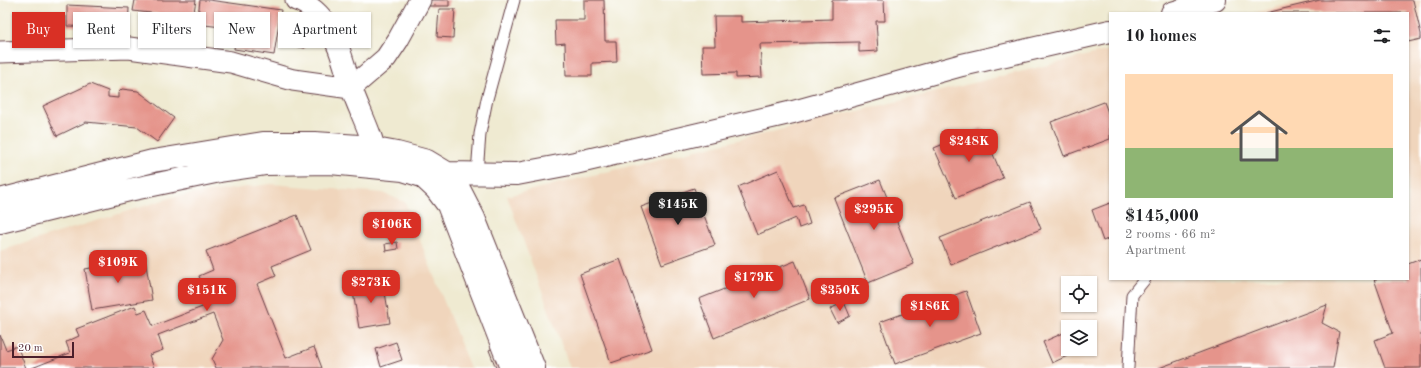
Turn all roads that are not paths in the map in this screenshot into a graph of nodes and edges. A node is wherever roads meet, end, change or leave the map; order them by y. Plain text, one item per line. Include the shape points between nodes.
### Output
1 (296, 0) edge
2 (420, 0) edge
3 (514, 0) edge
4 (1200, 2) edge
5 (1175, 12) edge
6 (1109, 31) edge
7 (0, 52) edge
8 (351, 88) junction
9 (377, 159) junction
10 (447, 173) junction
11 (477, 173) junction
12 (422, 176) junction
13 (0, 200) edge
14 (0, 222) edge
15 (1143, 280) edge
16 (511, 368) edge
17 (534, 368) edge
18 (1128, 368) edge

1 - 8 street via 308,6 327,25 337,42
2 - 8 street via 386,58
3 - 11 lane via 487,99 480,134
4 - 5 main road
6 - 11 main road via 962,65 793,112 575,163 517,174
7 - 8 street via 129,48 231,62 293,80
8 - 9 street
9 - 10 main road via 397,153 427,161
9 - 12 main road
9 - 13 main road via 359,146 263,143 153,161
9 - 14 main road via 266,164 220,171 129,190
10 - 11 main road
10 - 12 main road
10 - 17 main road via 455,181 474,218
12 - 16 main road via 448,205
15 - 18 lane via 1132,295

